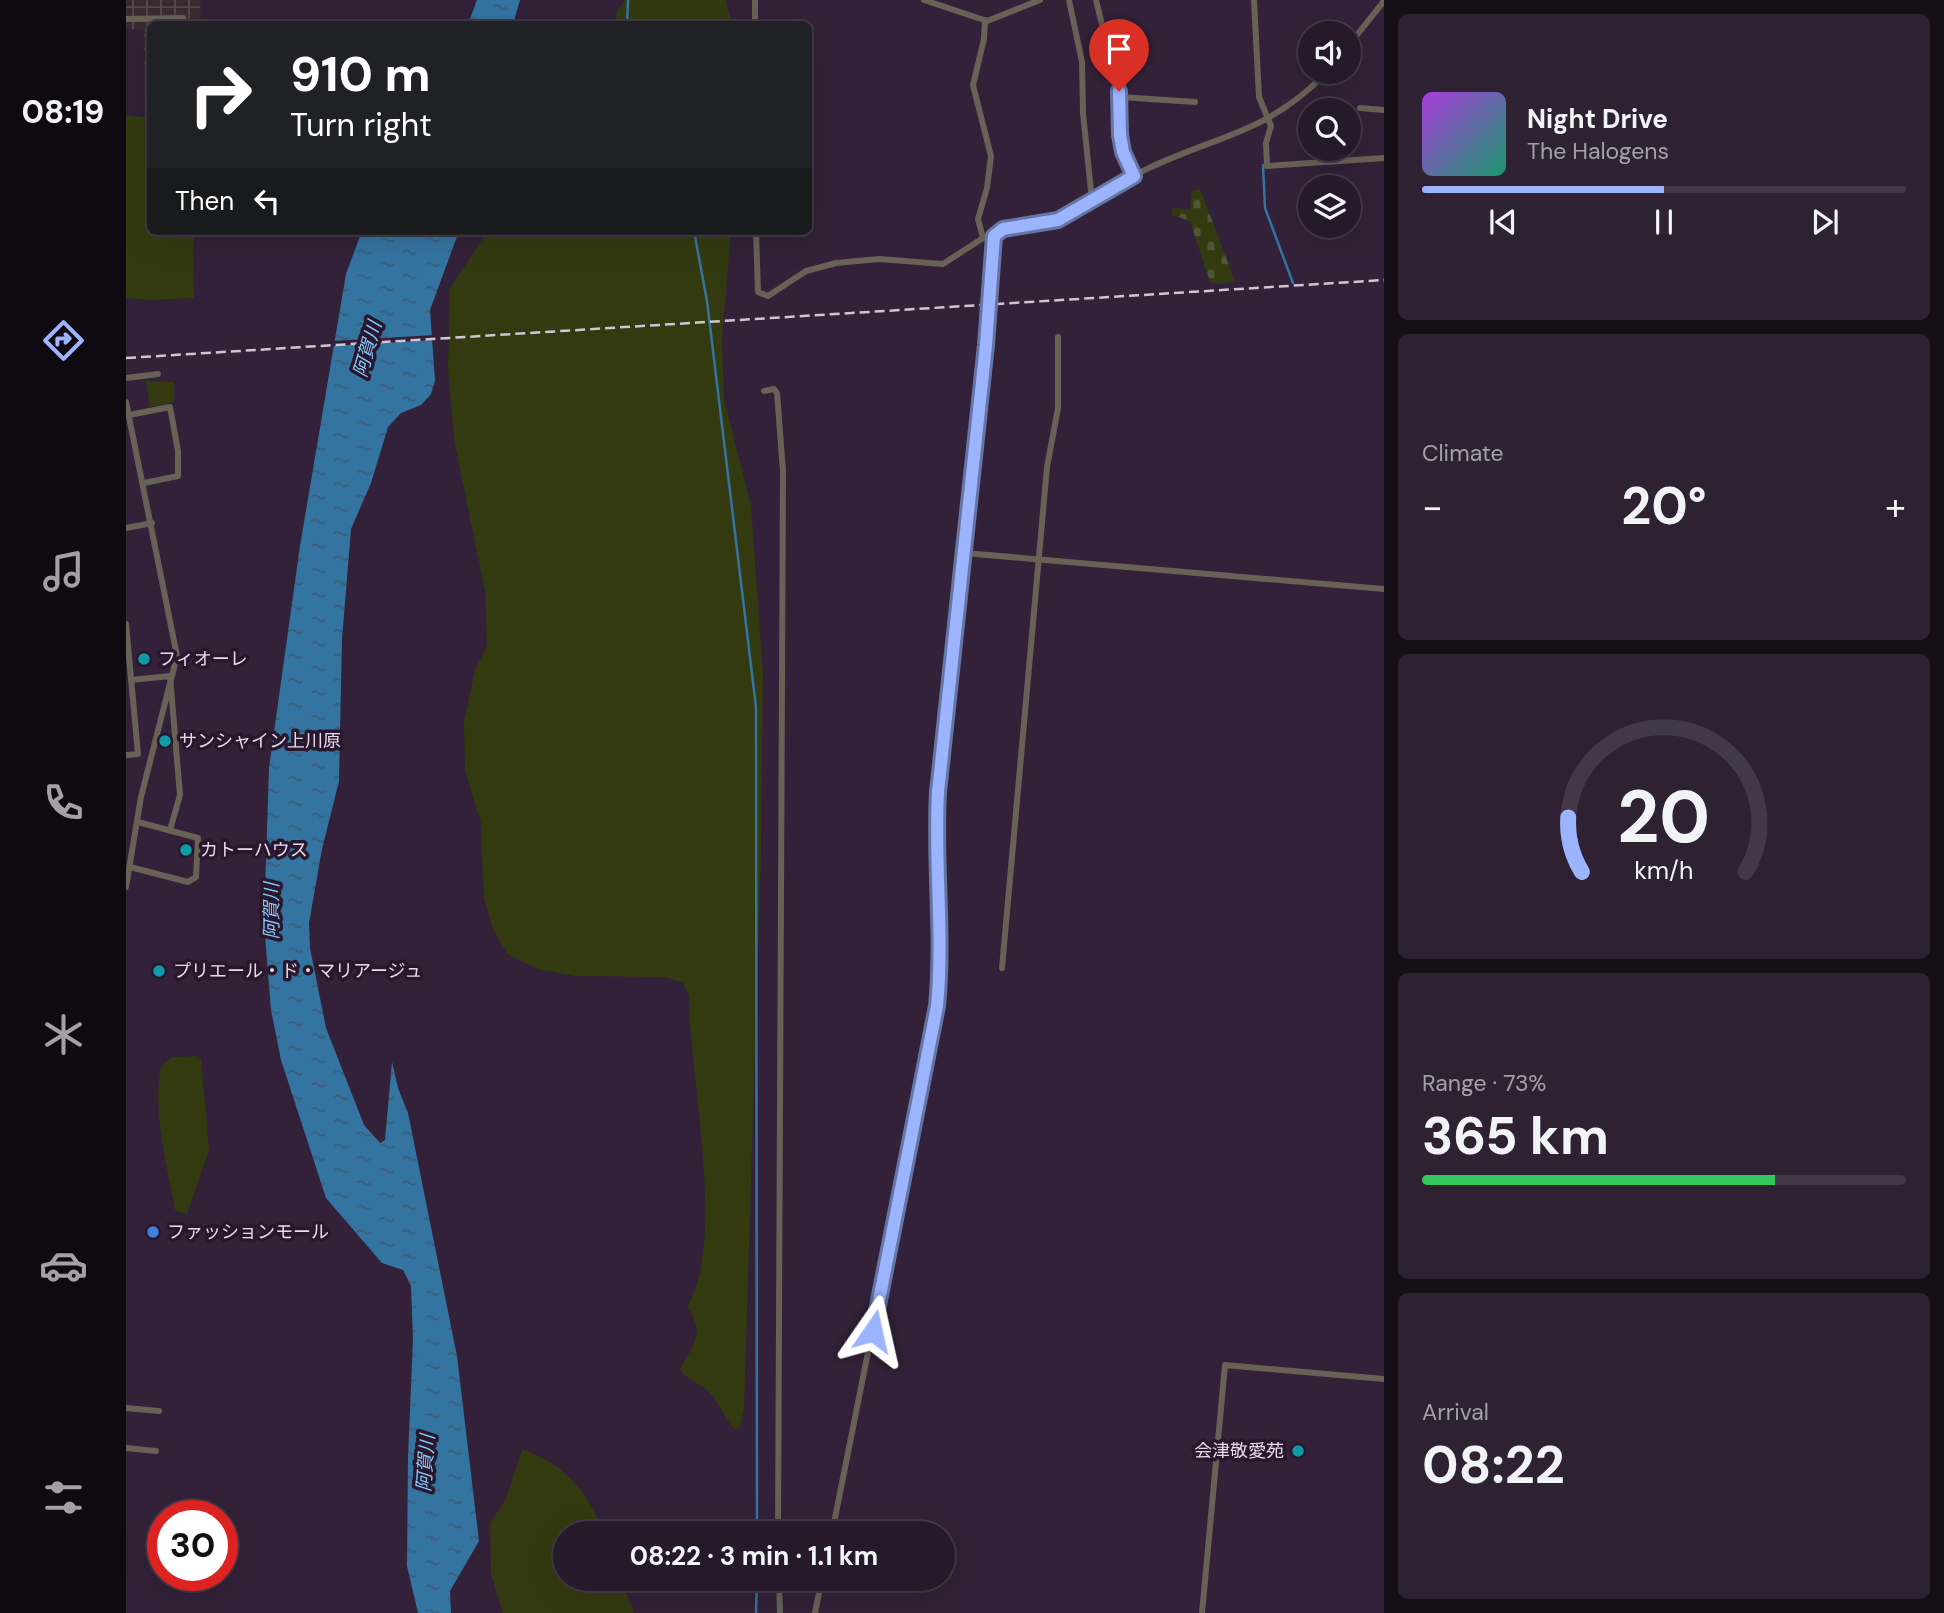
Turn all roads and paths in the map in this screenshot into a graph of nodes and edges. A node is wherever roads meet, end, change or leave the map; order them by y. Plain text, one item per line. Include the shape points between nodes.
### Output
1 (755, 0) edge
2 (924, 0) edge
3 (1040, 0) edge
4 (1069, 0) edge
5 (1096, 0) edge
6 (1254, 0) edge
7 (1384, 1) edge
8 (183, 18) dead end
9 (126, 19) edge
10 (985, 20) junction
11 (755, 21) edge
12 (1361, 30) edge
13 (1315, 84) edge
14 (1120, 97) junction
15 (1195, 102) dead end
16 (1361, 108) edge
17 (1384, 110) edge
18 (1269, 119) junction
19 (1384, 158) edge
20 (1134, 176) junction
21 (1092, 201) junction
22 (756, 235) edge
23 (994, 236) junction
24 (983, 238) junction
25 (1058, 337) dead end
26 (158, 374) dead end
27 (126, 378) edge
28 (764, 391) dead end
29 (126, 402) edge
30 (129, 415) junction
31 (144, 483) junction
32 (152, 523) junction
33 (126, 528) edge
34 (964, 552) junction
35 (1038, 559) junction
36 (1384, 589) edge
37 (126, 624) edge
38 (170, 676) junction
39 (131, 680) junction
40 (138, 754) junction
41 (126, 755) edge
42 (151, 755) junction
43 (138, 822) junction
44 (170, 830) junction
45 (130, 867) junction
46 (126, 887) edge
47 (1002, 968) dead end
48 (1384, 1378) edge
49 (126, 1408) edge
50 (159, 1411) dead end
51 (126, 1448) edge
52 (156, 1451) dead end
53 (778, 1521) edge
54 (834, 1521) edge
55 (779, 1591) edge
56 (819, 1591) edge
57 (780, 1613) edge
58 (815, 1613) edge
59 (1202, 1613) edge

1 - 11 street
2 - 10 street
3 - 10 street
4 - 21 street via 1082,62
5 - 14 street
6 - 18 street via 1259,97
7 - 12 street
8 - 9 street
10 - 24 street via 973,85 991,156 978,219
13 - 18 street
14 - 15 street
14 - 20 street via 1123,152
16 - 17 street
18 - 19 street via 1267,166
18 - 20 street
20 - 21 street
21 - 23 street via 1058,220 1003,229
22 - 24 street via 758,292 768,296 806,271 836,263 879,259 943,264
23 - 24 street
23 - 34 street
25 - 35 street via 1058,408
26 - 27 street
28 - 53 street via 777,393 783,471
29 - 30 street
30 - 31 street
30 - 31 street via 170,407 178,451 177,476
31 - 32 street
32 - 33 street
32 - 38 street via 177,656
34 - 35 street
34 - 54 street via 938,792 941,962 937,1006
35 - 36 street
35 - 47 street
37 - 39 street
38 - 39 street
38 - 42 street
38 - 44 street via 180,795
39 - 40 street
40 - 41 street
40 - 42 street
42 - 43 street
43 - 44 street
43 - 45 street
44 - 45 street via 198,838 196,877 188,882
45 - 46 street
48 - 59 street via 1225,1365
49 - 50 street
51 - 52 street
55 - 57 street
56 - 58 street

